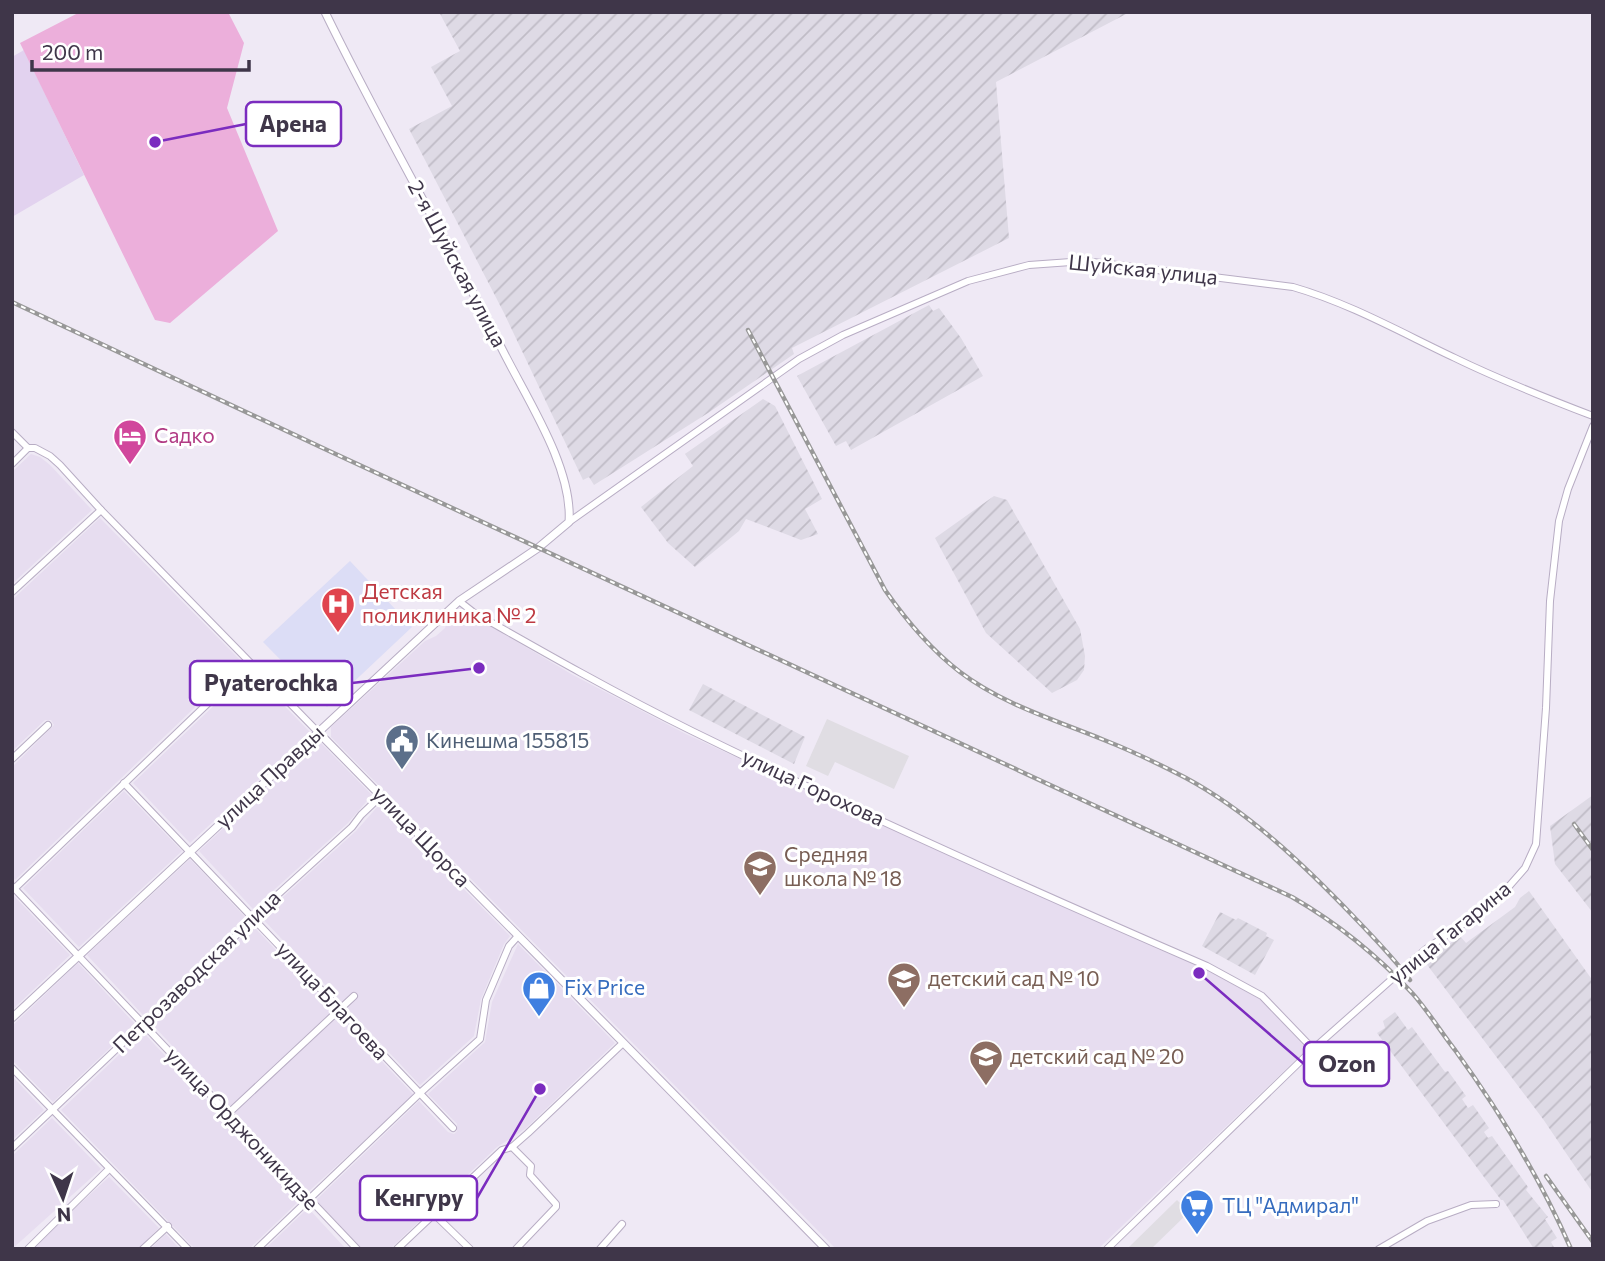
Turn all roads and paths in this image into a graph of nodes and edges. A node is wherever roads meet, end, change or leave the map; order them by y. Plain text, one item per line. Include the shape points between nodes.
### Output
1 (325, 12) edge
2 (1593, 416) edge
3 (1593, 426) edge
4 (12, 432) edge
5 (28, 448) junction
6 (12, 464) edge
7 (101, 510) junction
8 (569, 522) junction
9 (12, 592) edge
10 (459, 601) junction
11 (250, 663) junction
12 (48, 725) dead end
13 (318, 732) junction
14 (12, 759) edge
15 (124, 783) junction
16 (380, 796) junction
17 (190, 851) junction
18 (13, 888) edge
19 (253, 917) junction
20 (518, 936) junction
21 (79, 955) junction
22 (354, 996) dead end
23 (340, 1009) junction
24 (12, 1018) edge
25 (143, 1024) junction
26 (623, 1043) junction
27 (1313, 1049) junction
28 (12, 1068) edge
29 (420, 1093) junction
30 (52, 1110) junction
31 (232, 1110) dead end
32 (453, 1128) dead end
33 (512, 1147) junction
34 (12, 1148) edge
35 (109, 1169) junction
36 (308, 1200) junction
37 (1496, 1205) dead end
38 (435, 1215) junction
39 (622, 1224) dead end
40 (168, 1226) junction
41 (28, 1249) edge
42 (143, 1249) edge
43 (188, 1249) edge
44 (257, 1249) edge
45 (357, 1249) edge
46 (397, 1249) edge
47 (470, 1249) edge
48 (516, 1249) edge
49 (600, 1249) edge
50 (826, 1249) edge
51 (1107, 1249) edge
52 (1379, 1249) edge

1 - 8 street, 2-я Шуйская улица via 546,437 567,488
2 - 8 street, Шуйская улица via 1507,383 1345,306 1293,287 1064,261 968,281 843,335 799,359
3 - 27 street, улица Гагарина via 1559,521 1532,855 1504,892 1426,949
4 - 5 street, улица Щорса
5 - 6 street
5 - 7 street, улица Щорса via 50,456
7 - 9 street
7 - 11 street, улица Щорса
8 - 10 street, улица Правды
10 - 13 street, улица Правды
10 - 27 street, улица Горохова via 532,646 690,730 1207,966 1262,996
11 - 13 street, улица Щорса
11 - 15 street
12 - 14 street
13 - 16 street, улица Щорса
13 - 17 street, улица Правды
15 - 17 street, улица Благоева
15 - 18 street
16 - 19 street, Петрозаводская улица
16 - 20 street, улица Щорса
17 - 19 street, улица Благоева
17 - 21 street, улица Правды
18 - 21 street, улица Орджоникидзе
19 - 23 street, улица Благоева
19 - 25 street, Петрозаводская улица
20 - 26 street, улица Щорса
20 - 29 street via 489,992 480,1039
21 - 24 street, улица Правды
21 - 25 street, улица Орджоникидзе
22 - 23 street
23 - 29 street, улица Благоева
23 - 31 street
25 - 30 street, Петрозаводская улица
25 - 36 street, улица Орджоникидзе
26 - 33 street
26 - 50 street, улица Щорса
27 - 51 street, улица Гагарина
28 - 30 street
29 - 32 street, улица Благоева
29 - 36 street
30 - 34 street, Петрозаводская улица
30 - 35 street
33 - 38 street via 502,1150
33 - 48 street via 556,1204
35 - 40 street
35 - 41 street
36 - 44 street
36 - 45 street, улица Орджоникидзе
37 - 52 street via 1471,1205 1427,1221
38 - 46 street
38 - 47 street
39 - 49 street
40 - 42 street
40 - 43 street

